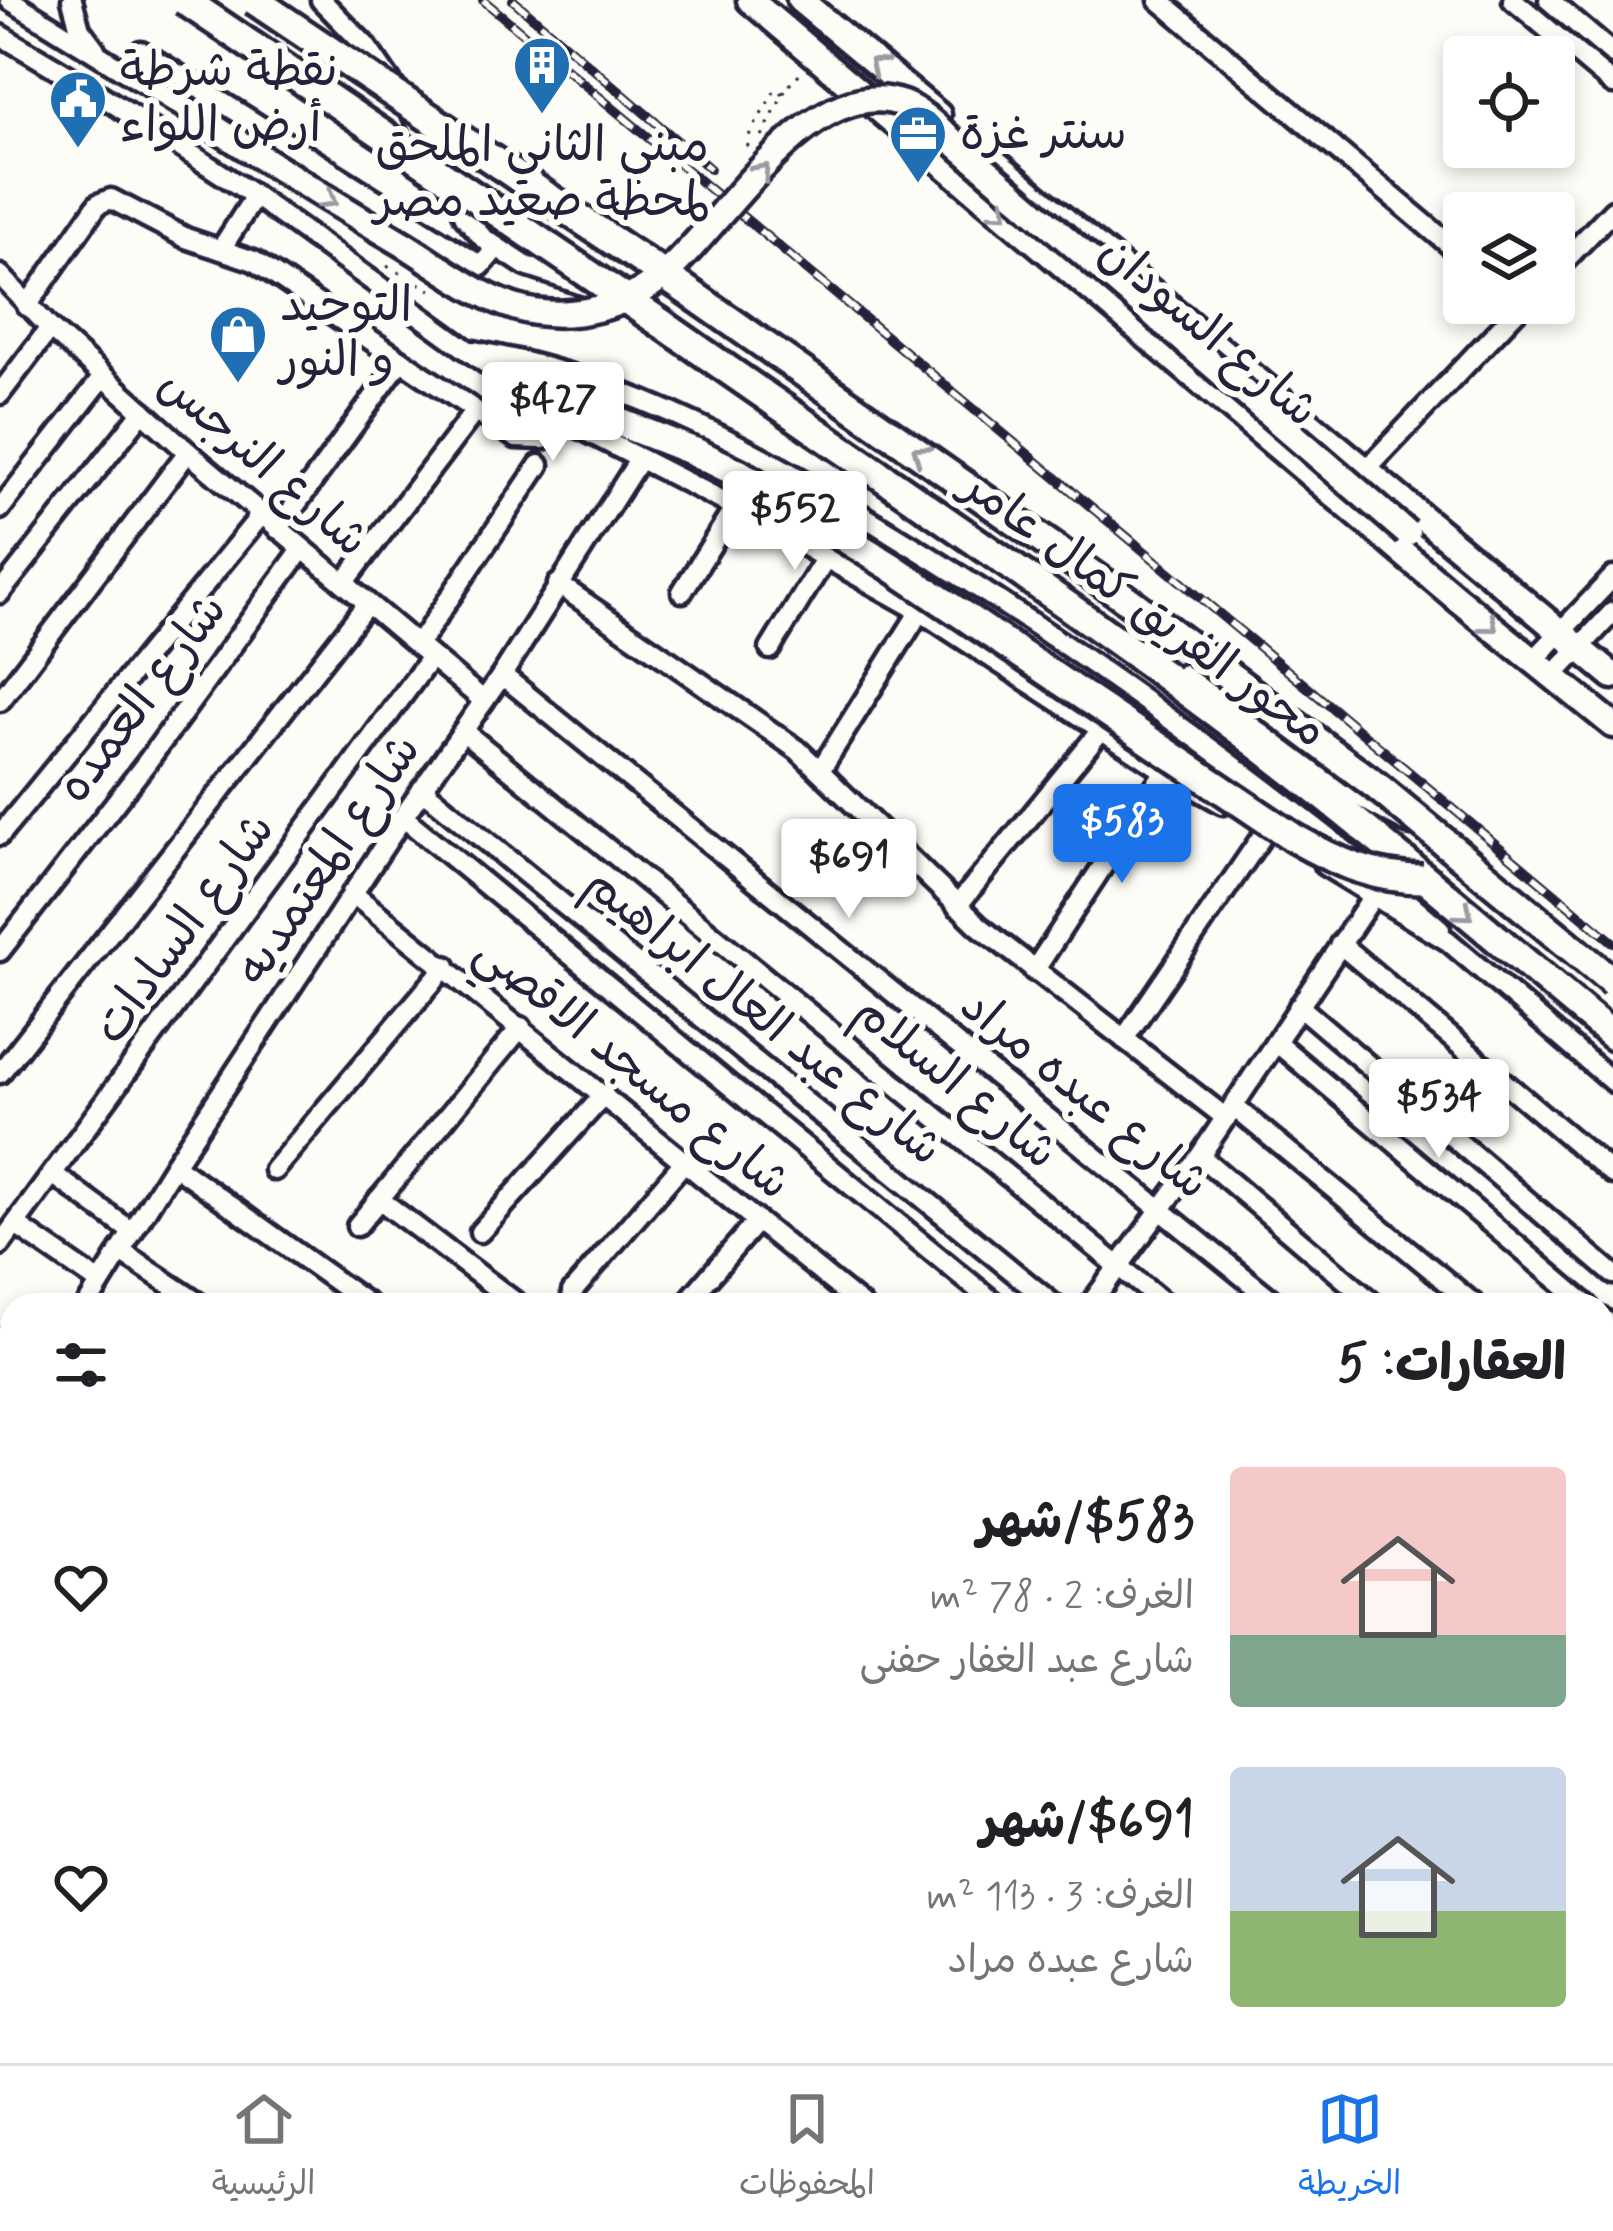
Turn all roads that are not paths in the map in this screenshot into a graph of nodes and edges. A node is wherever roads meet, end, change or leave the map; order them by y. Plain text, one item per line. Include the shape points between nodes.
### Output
1 (10, 0) edge
2 (72, 0) edge
3 (184, 0) edge
4 (254, 0) edge
5 (321, 0) edge
6 (750, 0) edge
7 (1159, 0) edge
8 (1513, 0) edge
9 (814, 4) edge
10 (1539, 4) edge
11 (0, 35) edge
12 (141, 52) dead end
13 (1613, 54) edge
14 (106, 60) junction
15 (1613, 84) edge
16 (195, 115) joint
17 (255, 196) junction
18 (1613, 210) edge
19 (1443, 239) edge
20 (489, 242) junction
21 (1575, 250) edge
22 (229, 251) junction
23 (0, 275) edge
24 (27, 305) junction
25 (1503, 324) edge
26 (50, 328) junction
27 (470, 350) junction
28 (401, 361) junction
29 (104, 376) junction
30 (503, 377) junction
31 (0, 394) edge
32 (475, 411) junction
33 (143, 412) junction
34 (556, 415) junction
35 (188, 452) junction
36 (639, 460) junction
37 (539, 465) dead end
38 (1366, 470) junction
39 (735, 507) junction
40 (0, 509) edge
41 (261, 515) junction
42 (278, 529) junction
43 (302, 550) junction
44 (825, 559) junction
45 (1613, 577) edge
46 (344, 583) junction
47 (558, 584) junction
48 (682, 592) dead end
49 (0, 593) edge
50 (1455, 597) junction
51 (367, 604) junction
52 (920, 611) junction
53 (1613, 612) edge
54 (1570, 640) junction
55 (770, 649) dead end
56 (424, 651) junction
57 (1544, 668) junction
58 (502, 675) junction
59 (1613, 676) edge
60 (0, 701) edge
61 (484, 701) junction
62 (1613, 725) edge
63 (1102, 729) junction
64 (463, 730) junction
65 (821, 769) junction
66 (1165, 772) junction
67 (422, 789) junction
68 (403, 817) junction
69 (1268, 830) junction
70 (0, 835) edge
71 (1424, 879) junction
72 (352, 893) junction
73 (1372, 896) junction
74 (957, 906) junction
75 (1448, 941) junction
76 (1340, 944) junction
77 (0, 951) edge
78 (446, 966) junction
79 (1613, 969) edge
80 (1034, 971) junction
81 (1613, 982) edge
82 (1299, 1006) junction
83 (520, 1027) junction
84 (1613, 1036) edge
85 (1124, 1039) junction
86 (1276, 1042) junction
87 (0, 1073) edge
88 (1613, 1082) edge
89 (604, 1095) junction
90 (1229, 1112) junction
91 (1199, 1156) junction
92 (685, 1161) junction
93 (174, 1165) junction
94 (274, 1170) dead end
95 (1613, 1174) edge
96 (54, 1175) junction
97 (379, 1199) junction
98 (1163, 1208) junction
99 (757, 1221) junction
100 (16, 1225) junction
101 (357, 1226) dead end
102 (131, 1231) junction
103 (480, 1232) dead end
104 (0, 1245) edge
105 (120, 1251) junction
106 (1120, 1267) junction
107 (1613, 1274) edge
108 (100, 1283) junction
109 (840, 1288) junction
110 (572, 1292) dead end
111 (94, 1293) edge
112 (183, 1293) edge
113 (352, 1293) edge
114 (502, 1293) edge
115 (695, 1293) edge
116 (836, 1293) edge
117 (846, 1293) edge
118 (983, 1293) edge
119 (1039, 1293) edge
120 (1099, 1293) edge
121 (1151, 1293) edge
122 (1264, 1293) edge
123 (1361, 1293) edge
124 (1460, 1293) edge
125 (1573, 1293) edge

1 - 14 street
2 - 14 street via 80,29
3 - 71 highway, محور الفريق كمال عامر, bridge via 1002,558 1274,757
81 -> 4 highway, محور الفريق كمال عامر, bridge via 1378,788 1121,595
5 - 20 street via 383,69 465,217
6 -> 50 main road, شارع السودان
7 - 19 street
8 - 10 street
38 -> 9 main road, شارع السودان
10 - 13 street
10 - 15 street
11 - 17 street
12 - 20 street via 467,261 489,260
14 - 16 street
16 -> 50 main road, bridge via 478,290 535,312 574,312 606,307 654,283 812,121 856,101 899,102 1407,533
17 - 22 street
17 - 27 street
18 - 21 street
20 - 79 street via 526,266 690,331 1339,785 1505,881
22 - 24 street via 105,200
22 - 28 street
23 - 24 street, شارع النرجس
24 - 26 street, شارع النرجس
25 - 38 street
26 - 29 street, شارع النرجس
26 - 31 street
27 - 30 street
27 - 75 street via 637,397 827,493 1180,724 1415,904
28 - 32 street
28 - 42 street
29 - 33 street, شارع النرجس
29 - 40 street
30 - 34 street
30 - 71 highway, bridge via 740,474 1294,838 1366,872
32 - 34 street via 516,438
32 - 46 street
33 - 35 street, شارع النرجس
33 - 49 street
34 - 36 street
35 - 41 street, شارع النرجس
35 - 60 street
36 - 39 street
36 - 47 street, شارع المعتمديه
37 - 56 street, شارع السادات
38 - 54 main road, شارع السودان
39 - 44 street
39 - 48 street
41 - 42 street, شارع النرجس
41 - 70 street
42 - 43 street, شارع النرجس
43 - 46 street, شارع النرجس
43 - 77 street, شارع العمده
44 - 52 street
44 - 55 street
45 - 54 street
46 - 51 street, شارع النرجس
47 - 58 street, شارع المعتمديه
47 - 65 street
50 -> 57 main road, شارع السودان
51 - 56 street, شارع النرجس
51 - 87 street
52 - 63 street
52 - 65 street
53 - 54 street
54 - 57 street
54 - 59 main road, شارع السودان
56 - 61 street, شارع النرجس
56 - 96 street, شارع السادات
57 - 62 main road, شارع السودان
58 - 61 street, شارع المعتمديه
58 - 98 street, شارع عبده مراد
61 - 64 street, شارع المعتمديه
63 - 66 street
63 - 74 street
64 - 67 street, شارع المعتمديه
64 - 106 street, شارع السلام
65 - 74 street
66 - 69 street
66 - 80 street
67 - 68 street, شارع المعتمديه
67 - 119 street, شارع عبد العال ابراهيم
68 - 72 street, شارع المعتمديه
68 - 118 street
69 - 73 street
69 - 85 street
71 -> 84 highway, محور الفريق كمال عامر
72 - 78 street, شارع مسجد الاقصي
72 - 93 street, شارع المعتمديه
73 - 75 street
73 - 76 street
74 - 80 street
75 - 88 street
76 - 82 street
76 - 95 street
78 - 83 street, شارع مسجد الاقصي
78 - 94 street
80 - 85 street
82 - 86 street
82 - 107 street
83 - 89 street, شارع مسجد الاقصي
83 - 97 street
85 - 90 street
86 - 90 street
86 - 125 street
89 - 92 street, شارع مسجد الاقصي
89 - 103 street
90 - 91 street
90 - 124 street
91 - 98 street
91 - 123 street
92 - 99 street, شارع مسجد الاقصي
92 - 110 street
93 - 102 street, شارع المعتمديه
93 - 113 street
96 - 100 street, شارع السادات
96 - 102 street
97 - 101 street
97 - 114 street
98 - 106 street
98 - 122 street, شارع عبده مراد
99 - 109 street, شارع مسجد الاقصي
99 - 115 street
100 - 104 street, شارع السادات
100 - 108 street
102 - 105 street, شارع المعتمديه
105 - 108 street, شارع المعتمديه
105 - 112 street
106 - 120 street
106 - 121 street, شارع السلام
108 - 111 street, شارع المعتمديه
109 - 116 street
109 - 117 street, شارع مسجد الاقصي

